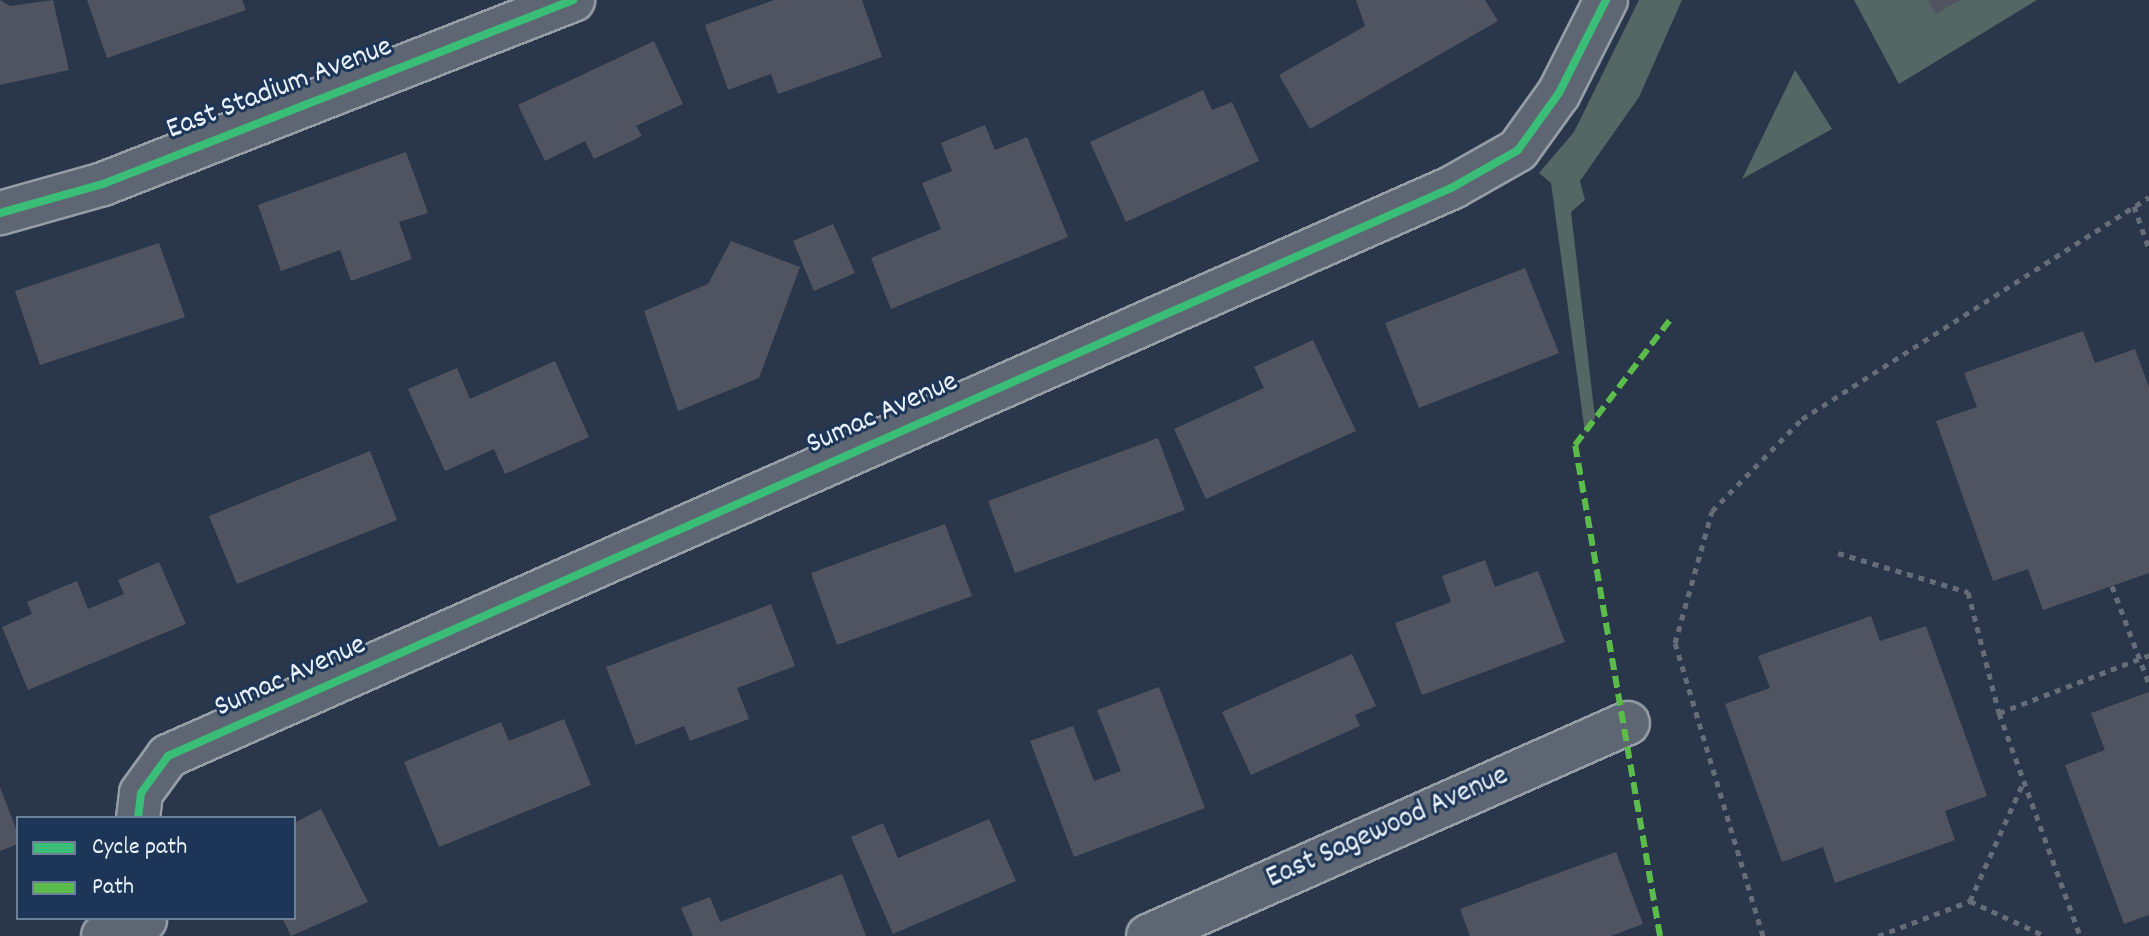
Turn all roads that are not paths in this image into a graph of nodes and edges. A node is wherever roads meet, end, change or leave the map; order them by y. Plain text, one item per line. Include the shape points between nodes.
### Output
1 (573, 0) edge
2 (1606, 0) edge
3 (0, 213) edge
4 (1628, 723) dead end
5 (138, 816) edge
6 (148, 925) edge
7 (103, 936) edge
8 (1148, 936) edge

1 - 3 street, East Stadium Avenue via 103,184
2 - 5 street, Sumac Avenue via 1559,93 1518,150 1466,180 168,756 141,793
4 - 8 street, East Sagewood Avenue
6 - 7 street

